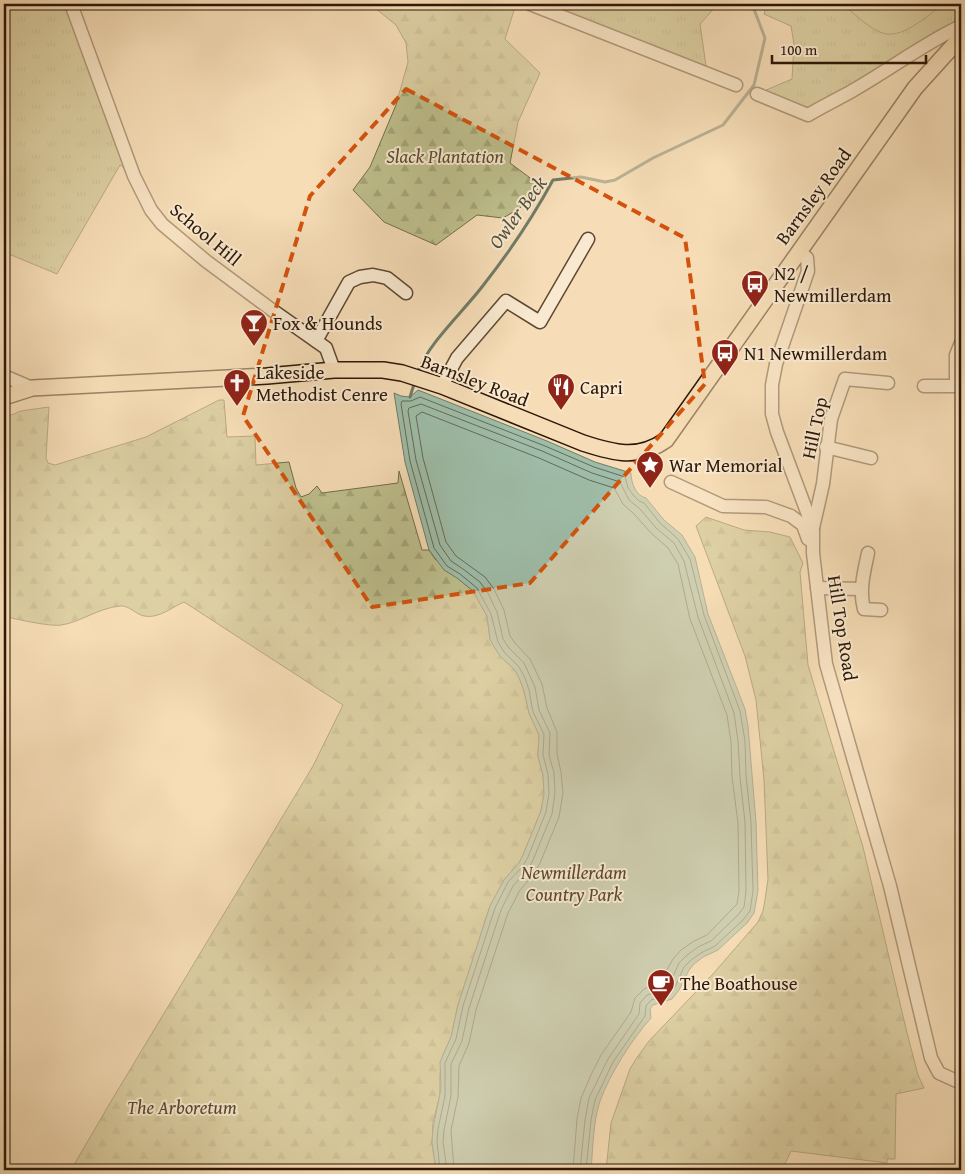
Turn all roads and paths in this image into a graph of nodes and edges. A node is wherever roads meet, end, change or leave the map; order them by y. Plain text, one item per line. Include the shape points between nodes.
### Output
1 (71, 4) edge
2 (530, 4) edge
3 (961, 26) edge
4 (961, 37) edge
5 (736, 85) dead end
6 (758, 94) dead end
7 (588, 239) dead end
8 (798, 251) junction
9 (406, 293) dead end
10 (316, 341) junction
11 (961, 343) edge
12 (334, 370) junction
13 (4, 376) edge
14 (888, 383) dead end
15 (442, 386) junction
16 (924, 386) dead end
17 (961, 386) edge
18 (32, 388) junction
19 (4, 397) edge
20 (826, 447) junction
21 (871, 458) dead end
22 (671, 482) dead end
23 (813, 528) junction
24 (813, 553) junction
25 (868, 553) dead end
26 (817, 588) junction
27 (861, 589) junction
28 (881, 610) dead end
29 (961, 1083) edge

1 - 10 street, School Hill via 132,170 151,210 162,224 206,261
2 - 5 street
3 - 6 street via 808,114
4 - 8 main road, Barnsley Road via 915,88
7 - 15 street via 540,322 506,300 457,358
8 - 15 main road, Barnsley Road via 666,440 648,450 640,453 605,450
8 - 23 street, Hill Top Road via 807,258 808,271 776,364 772,414
9 - 10 street via 387,278 373,275 350,282
10 - 12 street, School Hill via 326,348
11 - 17 street via 956,355 956,379
12 - 15 main road, Barnsley Road via 383,370
12 - 18 main road, Barnsley Road
13 - 18 street
14 - 20 street, Hill Top via 845,379 831,419
16 - 17 street
18 - 19 main road, Barnsley Road
20 - 21 street
20 - 23 street, Hill Top via 823,484
22 - 24 street via 723,506 766,507 791,516 803,525
23 - 24 street, Hill Top Road
24 - 26 street, Hill Top Road
25 - 27 street
26 - 27 street
26 - 29 street, Hill Top Road via 826,664 890,886 931,1058 939,1073
27 - 28 street via 864,609

